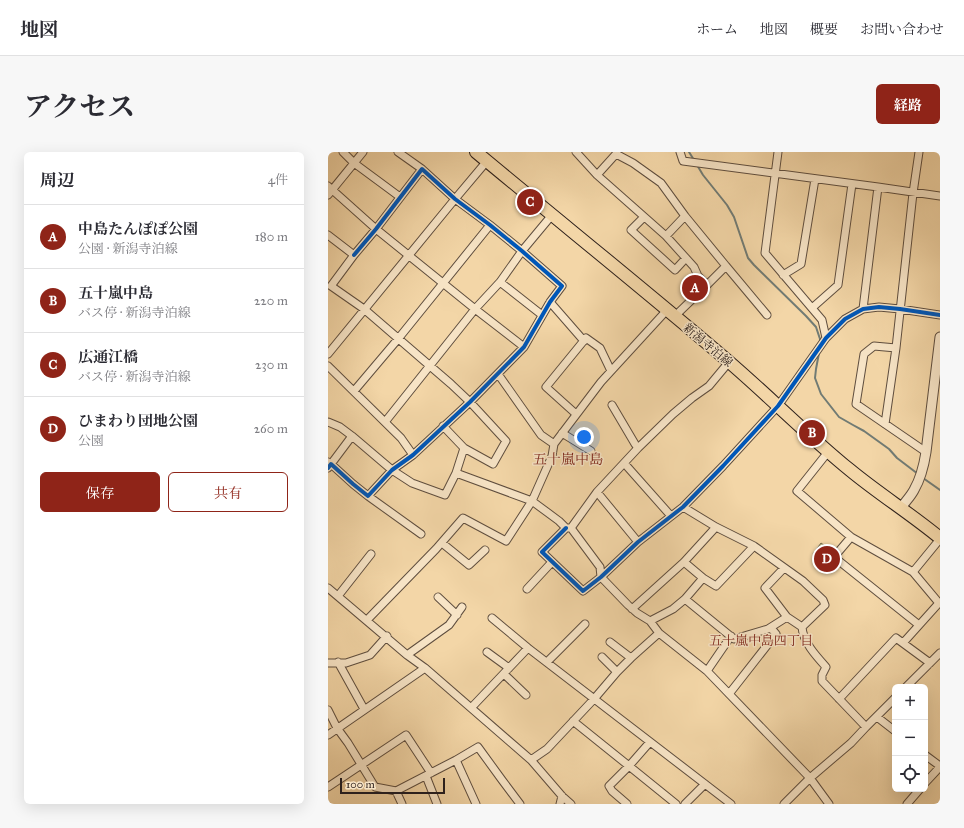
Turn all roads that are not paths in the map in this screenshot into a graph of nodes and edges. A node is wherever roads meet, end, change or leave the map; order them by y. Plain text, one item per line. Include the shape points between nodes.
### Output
1 (343, 152) edge
2 (363, 152) edge
3 (398, 152) edge
4 (476, 152) edge
5 (576, 152) edge
6 (680, 152) edge
7 (778, 152) edge
8 (919, 152) edge
9 (487, 161) junction
10 (354, 163) junction
11 (422, 169) junction
12 (775, 174) junction
13 (597, 175) junction
14 (815, 179) junction
15 (852, 184) junction
16 (878, 187) junction
17 (329, 190) edge
18 (913, 193) junction
19 (940, 196) edge
20 (400, 197) junction
21 (455, 199) junction
22 (552, 215) junction
23 (685, 216) junction
24 (644, 217) junction
25 (490, 224) junction
26 (376, 229) junction
27 (328, 235) edge
28 (666, 236) junction
29 (522, 251) junction
30 (354, 255) junction
31 (409, 255) junction
32 (686, 258) junction
33 (726, 266) junction
34 (783, 275) junction
35 (443, 282) junction
36 (500, 282) junction
37 (707, 285) junction
38 (330, 287) edge
39 (550, 302) junction
40 (812, 308) junction
41 (475, 309) junction
42 (863, 309) junction
43 (900, 309) junction
44 (364, 310) junction
45 (671, 313) junction
46 (542, 315) junction
47 (767, 315) dead end
48 (940, 315) edge
49 (940, 337) edge
50 (826, 338) junction
51 (398, 339) junction
52 (584, 341) junction
53 (524, 347) junction
54 (896, 348) junction
55 (328, 354) edge
56 (730, 362) junction
57 (328, 366) edge
58 (430, 366) junction
59 (611, 371) junction
60 (498, 374) junction
61 (354, 391) junction
62 (470, 402) junction
63 (612, 405) dead end
64 (778, 406) junction
65 (576, 414) junction
66 (328, 422) edge
67 (385, 422) junction
68 (885, 424) junction
69 (443, 426) junction
70 (562, 433) junction
71 (352, 436) junction
72 (554, 444) junction
73 (464, 448) junction
74 (638, 448) junction
75 (591, 451) dead end
76 (828, 452) junction
77 (926, 452) junction
78 (413, 454) junction
79 (624, 463) junction
80 (329, 465) edge
81 (392, 470) junction
82 (456, 473) junction
83 (597, 492) junction
84 (368, 496) junction
85 (532, 501) junction
86 (683, 507) junction
87 (901, 508) junction
88 (671, 516) junction
89 (716, 527) junction
90 (569, 528) junction
91 (422, 534) dead end
92 (851, 537) junction
93 (940, 538) edge
94 (442, 542) junction
95 (638, 542) junction
96 (754, 546) junction
97 (485, 550) dead end
98 (371, 554) dead end
99 (552, 562) junction
100 (684, 562) junction
101 (784, 568) junction
102 (913, 572) junction
103 (601, 577) junction
104 (703, 578) junction
105 (328, 588) edge
106 (527, 589) dead end
107 (338, 596) junction
108 (438, 597) dead end
109 (685, 600) junction
110 (462, 608) dead end
111 (632, 609) junction
112 (456, 615) junction
113 (787, 617) junction
114 (492, 618) dead end
115 (367, 620) junction
116 (650, 621) junction
117 (585, 624) dead end
118 (919, 625) junction
119 (802, 627) junction
120 (771, 628) junction
121 (659, 633) junction
122 (387, 636) junction
123 (731, 636) junction
124 (610, 642) dead end
125 (903, 644) junction
126 (528, 648) junction
127 (486, 652) dead end
128 (940, 653) edge
129 (407, 654) junction
130 (602, 657) dead end
131 (632, 658) junction
132 (935, 661) edge
133 (338, 662) junction
134 (547, 662) junction
135 (328, 663) edge
136 (425, 668) junction
137 (506, 671) junction
138 (707, 671) junction
139 (618, 672) junction
140 (909, 684) edge
141 (728, 694) junction
142 (526, 695) dead end
143 (594, 699) junction
144 (839, 699) junction
145 (892, 701) edge
146 (471, 708) junction
147 (364, 709) junction
148 (328, 710) edge
149 (876, 717) junction
150 (573, 721) junction
151 (866, 727) junction
152 (337, 728) junction
153 (892, 729) edge
154 (328, 734) edge
155 (650, 742) junction
156 (926, 756) edge
157 (456, 760) junction
158 (531, 760) junction
159 (361, 765) junction
160 (629, 766) junction
161 (940, 767) edge
162 (429, 774) junction
163 (810, 778) junction
164 (928, 780) edge
165 (705, 784) junction
166 (328, 787) edge
167 (396, 791) junction
168 (917, 792) edge
169 (562, 796) junction
170 (402, 804) edge
171 (437, 804) edge
172 (476, 804) edge
173 (520, 804) edge
174 (560, 804) edge
175 (571, 804) edge
176 (628, 804) edge
177 (676, 804) edge
178 (685, 804) edge
179 (731, 804) edge
180 (784, 804) edge
181 (829, 804) edge
182 (907, 804) edge

1 - 10 street
2 - 10 street
3 - 11 street
4 - 9 main road, 新潟寺泊線
5 - 13 street
6 - 12 street via 683,161
7 - 12 street
8 - 18 street
9 - 21 street
9 - 22 main road, 新潟寺泊線
10 - 17 street
10 - 20 street
11 - 20 street
11 - 21 street
12 - 14 street
12 - 34 street via 765,253
13 - 23 street via 616,154 661,183
13 - 24 street
14 - 15 street
14 - 34 street via 801,264
15 - 16 street
15 - 40 street via 838,286
16 - 18 street
16 - 42 street
17 - 26 street
18 - 19 street
18 - 43 street
20 - 26 street
21 - 25 street
21 - 31 street
22 - 29 street
22 - 45 main road, 新潟寺泊線
23 - 28 street
23 - 33 street
24 - 28 street
24 - 32 street via 631,230 675,270
25 - 29 street
25 - 35 street
26 - 30 street
26 - 31 street
27 - 30 street
28 - 32 street
29 - 36 street
29 - 39 street via 562,286
30 - 38 street
31 - 35 street
31 - 44 street
32 - 37 street
33 - 37 street
33 - 47 street
34 - 40 street
35 - 41 street
35 - 51 street
36 - 41 street
36 - 46 street
37 - 45 street
38 - 44 street
39 - 46 street
39 - 52 street
40 - 50 street via 822,320
41 - 53 street
41 - 58 street
42 - 43 street
42 - 50 street via 845,319
43 - 48 street
43 - 54 street
44 - 51 street
44 - 55 street
45 - 56 main road, 新潟寺泊線
45 - 59 street
46 - 53 street
49 - 77 street
50 - 64 street
51 - 58 street
51 - 61 street
52 - 59 street via 586,338 600,348
52 - 65 street via 546,387
53 - 60 street
54 - 68 street
54 - 68 street via 874,346 864,354 856,404
56 - 64 main road, 新潟寺泊線
56 - 74 street via 709,386 673,414
57 - 61 street
58 - 62 street
58 - 67 street
59 - 65 street
60 - 62 street
60 - 72 street via 541,435
61 - 67 street
62 - 69 street
62 - 73 street via 506,440 493,464
63 - 74 street
64 - 76 main road, 新潟寺泊線
64 - 86 street
65 - 70 street
66 - 71 street
67 - 78 street
68 - 77 street
69 - 73 street
69 - 78 street
70 - 72 street
70 - 75 street
71 - 80 street
71 - 81 street
72 - 85 street via 552,456
73 - 82 street
74 - 79 street
76 - 87 main road, 新潟寺泊線
76 - 92 street via 796,491
77 - 87 street via 919,481
78 - 81 street
79 - 83 street
79 - 88 street
80 - 84 street
81 - 82 street via 412,483 445,495
81 - 84 street
82 - 85 street
83 - 90 street
83 - 95 street
84 - 91 street
85 - 90 street
85 - 94 street via 506,541 463,518
86 - 88 street
86 - 89 street
87 - 93 main road, 新潟寺泊線
88 - 95 street
89 - 96 street
89 - 100 street
90 - 99 street via 542,552
90 - 103 street via 600,567
92 - 102 street
92 - 118 street via 834,557
93 - 102 street
94 - 97 street via 469,565
94 - 115 street
95 - 103 street
96 - 101 street
96 - 104 street via 716,586
98 - 107 street
99 - 103 street via 584,591
99 - 106 street
100 - 104 street
100 - 111 street
101 - 113 street via 765,588
101 - 119 street via 808,586 825,605
102 - 118 street via 939,603
103 - 111 street
104 - 109 street
105 - 107 street
107 - 115 street
108 - 112 street
109 - 116 street
109 - 123 street
110 - 112 street
111 - 116 street
112 - 129 street via 449,625
113 - 119 street
113 - 120 street
114 - 126 street
115 - 122 street
116 - 121 street
117 - 134 street
118 - 125 street
119 - 144 street via 807,643 826,667 822,681
120 - 123 street via 734,639
120 - 141 street via 776,634
121 - 131 street
121 - 138 street
122 - 129 street
122 - 133 street via 370,655
123 - 138 street
124 - 131 street
125 - 132 street
125 - 144 street via 896,638
126 - 134 street
126 - 137 street
127 - 137 street
128 - 132 street
129 - 136 street
130 - 139 street
131 - 139 street
132 - 140 street
133 - 135 street
133 - 147 street
134 - 143 street
136 - 146 street
136 - 147 street
137 - 142 street
137 - 146 street
138 - 141 street
139 - 143 street
141 - 163 street
143 - 150 street
143 - 155 street
144 - 151 street
145 - 149 street
146 - 158 street
147 - 152 street
148 - 152 street
149 - 151 street
149 - 153 street
150 - 158 street via 547,749
150 - 160 street
151 - 163 street
152 - 154 street
152 - 159 street
155 - 160 street
155 - 165 street
156 - 161 street
157 - 162 street
157 - 172 street
157 - 173 street via 478,747
158 - 169 street
159 - 162 street via 406,735
159 - 166 street
159 - 167 street via 375,787
160 - 176 street via 609,786
160 - 177 street
161 - 164 street
162 - 167 street
162 - 171 street
163 - 180 street
163 - 181 street
165 - 178 street
165 - 179 street
167 - 170 street
168 - 182 street
169 - 174 street
169 - 175 street

